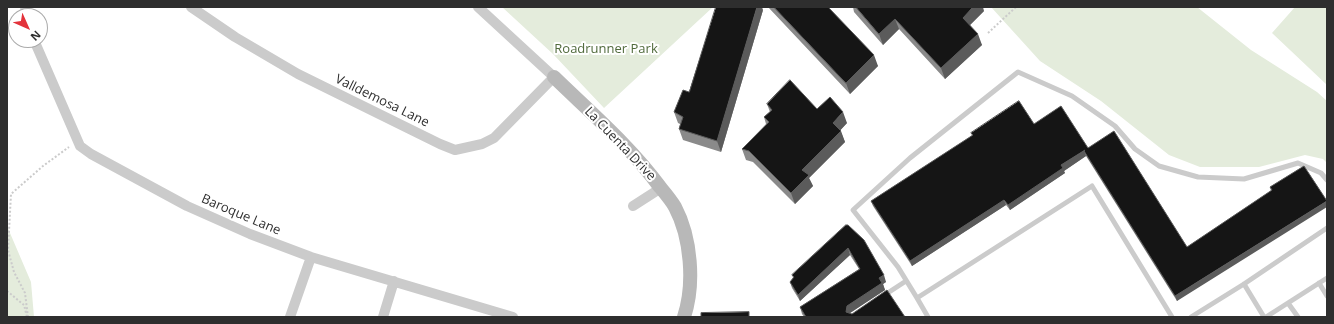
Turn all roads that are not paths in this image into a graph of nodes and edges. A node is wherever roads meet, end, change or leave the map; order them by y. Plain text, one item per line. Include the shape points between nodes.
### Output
1 (191, 7) edge
2 (478, 7) edge
3 (37, 48) edge
4 (554, 77) junction
5 (1327, 180) edge
6 (661, 188) junction
7 (633, 206) dead end
8 (1327, 228) edge
9 (311, 257) junction
10 (1327, 278) edge
11 (394, 280) junction
12 (906, 281) junction
13 (1319, 283) junction
14 (1244, 284) junction
15 (1327, 296) edge
16 (879, 298) edge
17 (917, 298) junction
18 (1288, 303) junction
19 (290, 317) edge
20 (383, 317) edge
21 (513, 317) edge
22 (684, 317) edge
23 (928, 317) edge
24 (1172, 317) edge
25 (1191, 317) edge
26 (1265, 317) edge
27 (1298, 317) edge

1 - 4 street, Valldemosa Lane via 235,37 298,74 455,150 482,144 494,138
2 - 4 street, La Cuenta Drive
3 - 9 street, Baroque Lane via 80,146 90,154 187,206
4 - 6 street, La Cuenta Drive via 646,168
5 - 12 lane via 1321,173 1298,163 1244,179 1198,177 1159,166 1135,149 1115,126 1072,96 1018,72 910,158 853,210
6 - 7 street
6 - 22 street, La Cuenta Drive via 675,206 687,243 690,262 687,308
8 - 14 lane
9 - 11 street, Baroque Lane
9 - 19 street
10 - 13 lane
11 - 20 street
11 - 21 street, Baroque Lane
12 - 16 lane
12 - 17 lane
13 - 15 lane
13 - 18 lane
14 - 25 lane
14 - 26 lane
17 - 23 lane
17 - 24 lane via 1092,186
18 - 26 lane
18 - 27 lane

